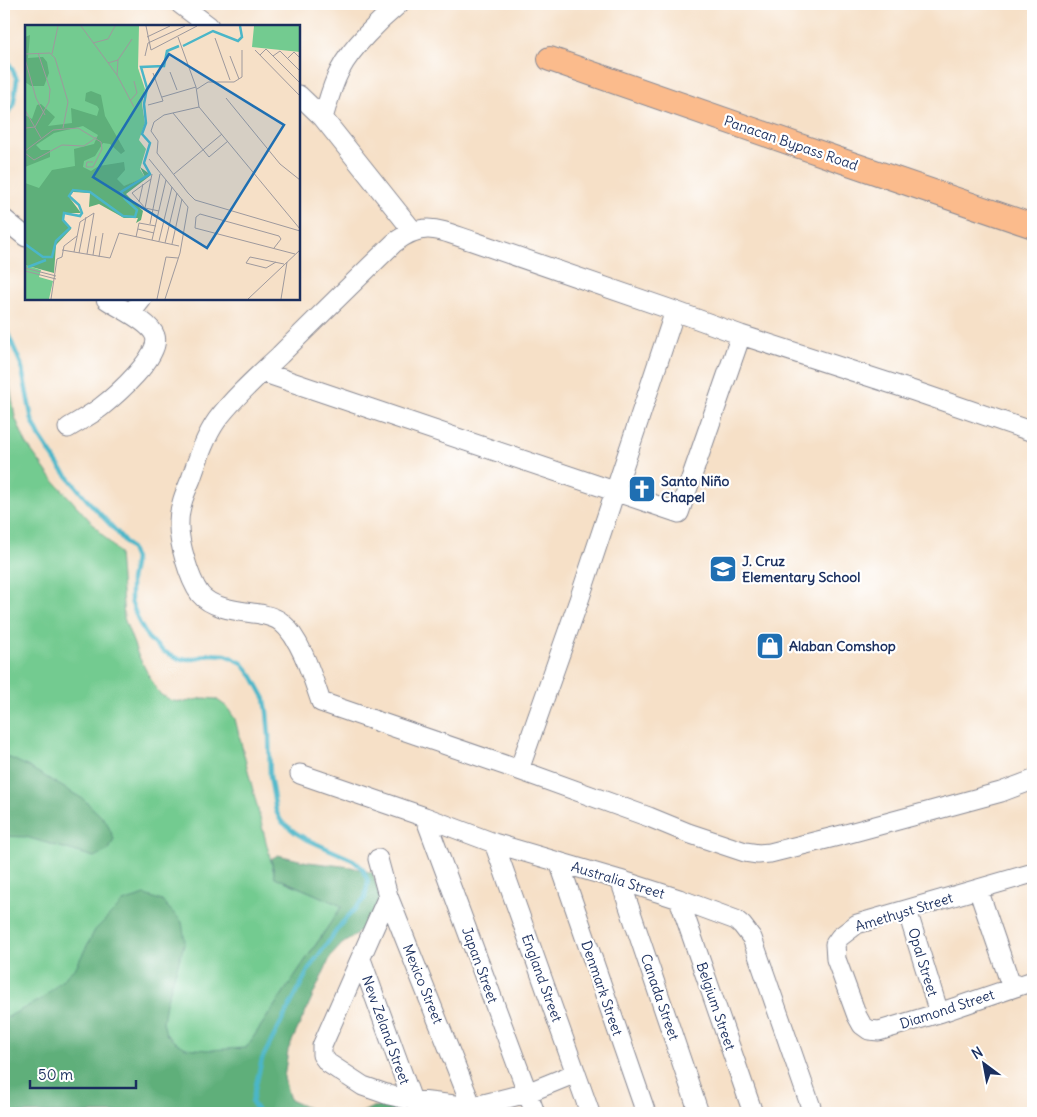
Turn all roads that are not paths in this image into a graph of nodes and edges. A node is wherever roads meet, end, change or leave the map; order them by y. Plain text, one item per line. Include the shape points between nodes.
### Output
1 (180, 4) edge
2 (399, 4) edge
3 (207, 25) edge
4 (550, 59) dead end
5 (308, 108) edge
6 (4, 220) edge
7 (1033, 226) edge
8 (413, 231) junction
9 (25, 236) edge
10 (107, 300) edge
11 (136, 306) edge
12 (675, 311) junction
13 (741, 335) junction
14 (262, 372) junction
15 (68, 428) dead end
16 (1033, 432) edge
17 (616, 492) junction
18 (519, 770) junction
19 (300, 774) dead end
20 (1033, 780) edge
21 (425, 817) junction
22 (494, 843) junction
23 (378, 860) dead end
24 (559, 862) junction
25 (1033, 873) edge
26 (620, 880) junction
27 (978, 889) junction
28 (388, 896) junction
29 (679, 899) junction
30 (907, 910) junction
31 (361, 959) junction
32 (1033, 982) edge
33 (1012, 988) junction
34 (939, 1013) junction
35 (862, 1025) joint
36 (576, 1073) junction
37 (527, 1093) junction
38 (412, 1100) junction
39 (472, 1106) junction
40 (535, 1113) edge
41 (590, 1113) edge
42 (646, 1113) edge
43 (699, 1113) edge
44 (753, 1113) edge
45 (813, 1113) edge

1 - 3 street
2 - 5 street via 351,54
4 - 7 main road, Panacan Bypass Road
5 - 8 street
6 - 9 street
8 - 12 street via 443,232
8 - 14 street via 394,244
10 - 11 street via 114,305
11 - 15 street via 155,335 156,344 151,354 116,395
12 - 13 street
12 - 17 street
13 - 16 street
13 - 17 street via 679,514
14 - 17 street
14 - 18 street via 217,420 180,508 181,545 200,594 211,603 271,616 280,621 302,654 322,702
17 - 18 street
18 - 20 street via 688,833 758,854 770,854 846,834 1001,792
19 - 21 street, Australia Street
21 - 22 street, Australia Street
21 - 37 street, Japan Street
22 - 24 street, Australia Street
22 - 36 street, England Street
23 - 28 street, Mexico Street
24 - 26 street, Australia Street
24 - 42 street, Denmark Street
25 - 27 street, Amethyst Street
26 - 29 street, Australia Street
26 - 43 street, Canada Street
27 - 30 street, Amethyst Street
27 - 33 street
28 - 31 street
28 - 39 street, Mexico Street
29 - 44 street, Belgium Street
29 - 45 street, Australia Street via 736,920 747,930
30 - 34 street, Opal Street
30 - 35 street, Amethyst Street via 857,924 835,944 836,959
31 - 38 street, New Zeland Street
31 - 38 street via 322,1046 322,1055 328,1063 363,1086
32 - 33 street, Diamond Street
33 - 34 street, Diamond Street
34 - 35 street, Diamond Street via 879,1031
36 - 37 street
36 - 41 street, England Street
37 - 39 street
37 - 40 street, Japan Street
38 - 39 street

